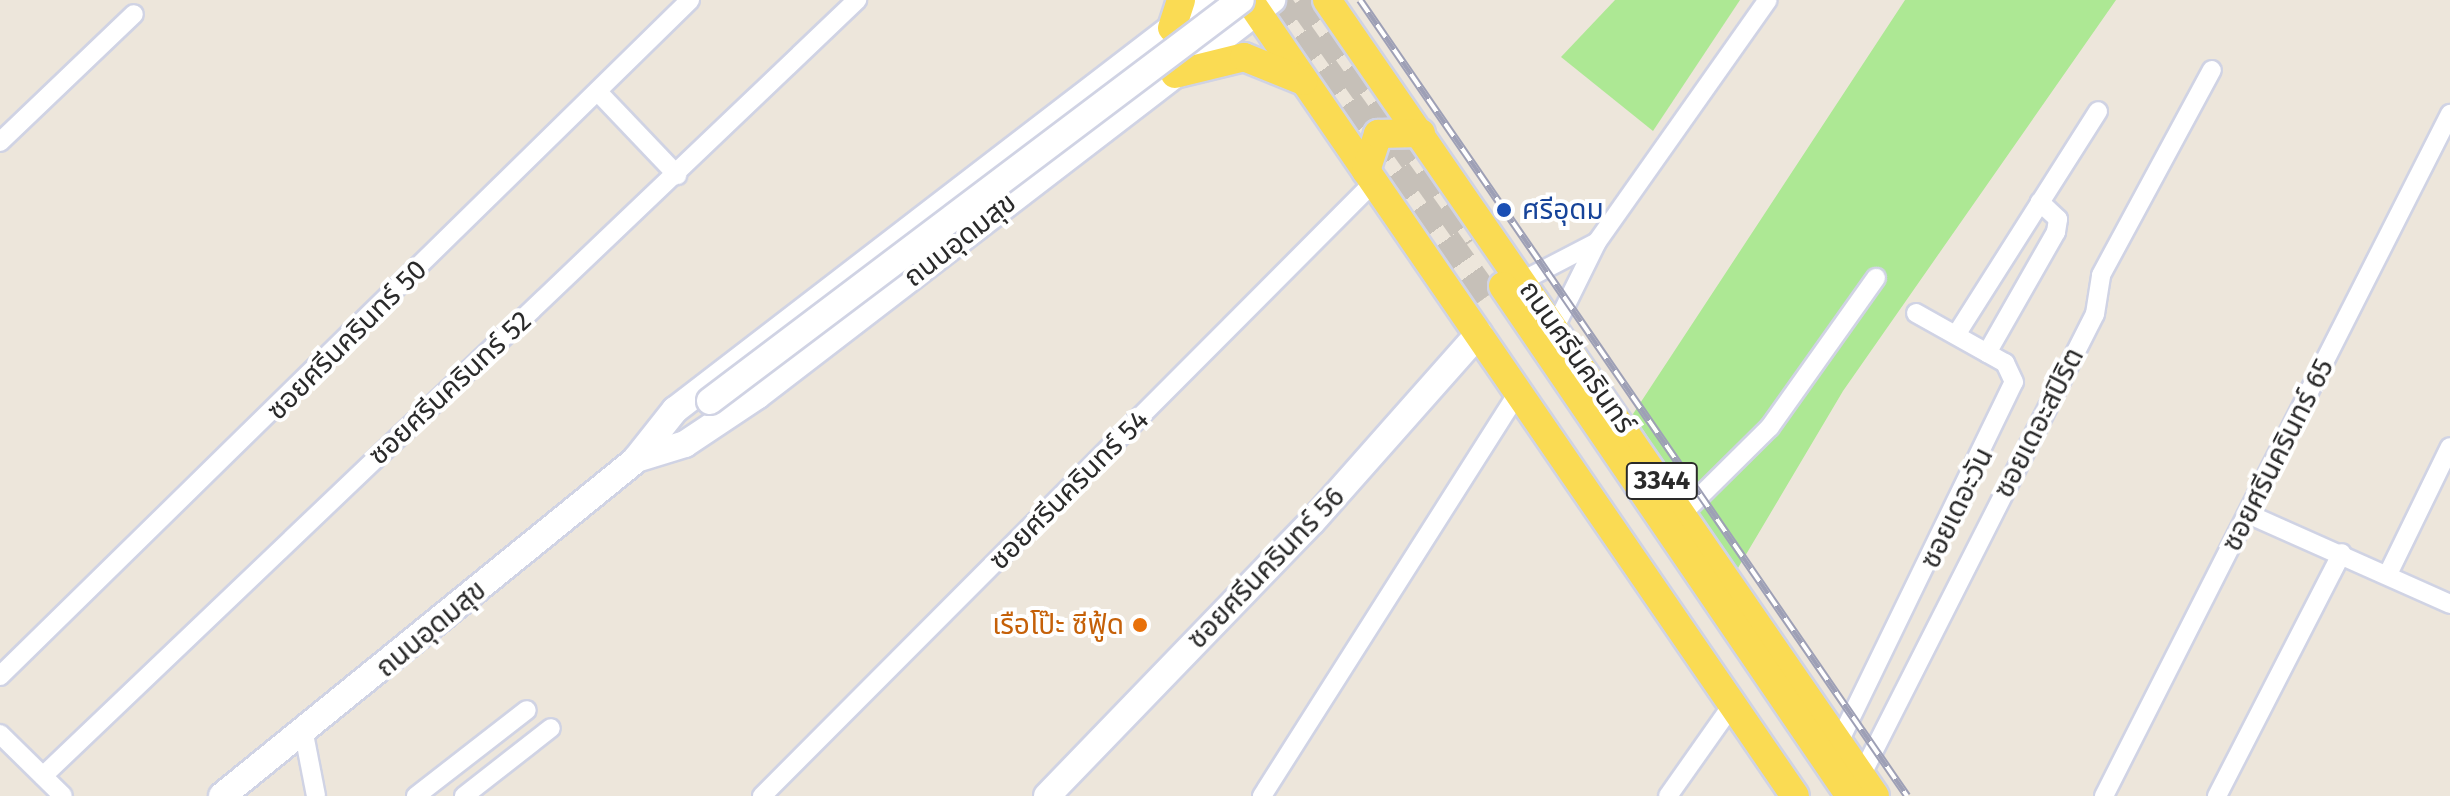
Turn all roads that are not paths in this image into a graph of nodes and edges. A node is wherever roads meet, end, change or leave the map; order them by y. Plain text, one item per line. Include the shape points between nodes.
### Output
1 (690, 0) edge
2 (857, 0) edge
3 (1181, 0) edge
4 (1208, 0) edge
5 (1768, 0) edge
6 (1255, 3) edge
7 (1336, 6) edge
8 (134, 14) dead end
9 (1172, 28) junction
10 (2212, 70) dead end
11 (1175, 74) junction
12 (1304, 82) junction
13 (598, 92) junction
14 (2098, 111) dead end
15 (2450, 114) edge
16 (1421, 133) junction
17 (1029, 139) junction
18 (0, 142) edge
19 (1052, 169) junction
20 (677, 175) junction
21 (1370, 176) junction
22 (2040, 202) junction
23 (1597, 242) junction
24 (1876, 278) dead end
25 (1504, 288) junction
26 (1916, 313) dead end
27 (1556, 325) junction
28 (1479, 333) junction
29 (1956, 335) junction
30 (1987, 353) junction
31 (1519, 391) junction
32 (2450, 447) edge
33 (636, 459) junction
34 (1683, 513) junction
35 (2248, 514) junction
36 (2342, 553) junction
37 (2388, 574) junction
38 (2450, 604) edge
39 (0, 676) edge
40 (1733, 704) junction
41 (527, 710) dead end
42 (551, 728) dead end
43 (0, 734) edge
44 (304, 734) junction
45 (1839, 742) junction
46 (43, 776) junction
47 (1862, 789) edge
48 (63, 796) edge
49 (222, 796) edge
50 (316, 796) edge
51 (416, 796) edge
52 (464, 796) edge
53 (762, 796) edge
54 (1047, 796) edge
55 (1262, 796) edge
56 (1668, 796) edge
57 (1795, 796) edge
58 (1828, 796) edge
59 (2104, 796) edge
60 (2217, 796) edge

1 - 13 street, ซอยศรีนครินทร์ 50
2 - 20 street, ซอยศรีนครินทร์ 52
3 - 9 main road
4 - 9 main road, ถนนอุดมสุข
5 - 23 street
6 - 11 main road, ถนนอุดมสุข
6 - 12 main road
6 - 33 main road, ถนนอุดมสุข, bridge
7 - 16 main road, ถนนศรีนครินทร์
8 - 18 street
9 - 17 main road, ถนนอุดมสุข
10 - 47 street, ซอยเดอะสปิริต via 2101,275 2095,314
11 - 12 main road via 1244,57
11 - 19 main road, ถนนอุดมสุข
12 - 21 main road
13 - 20 street
13 - 39 street, ซอยศรีนครินทร์ 50
14 - 22 street
15 - 35 street, ซอยศรีนครินทร์ 65
16 - 21 main road via 1378,134
16 - 25 main road, ถนนศรีนครินทร์ / 3344 via 1446,168
17 - 19 main road via 1057,144
17 - 33 main road, ถนนอุดมสุข via 675,410
19 - 33 main road, ถนนอุดมสุข via 757,396 685,444
20 - 46 street, ซอยศรีนครินทร์ 52
21 - 28 main road, 3344
21 - 53 street, ซอยศรีนครินทร์ 54
22 - 29 street
22 - 30 street via 2058,219 2056,232
23 - 25 street
23 - 27 street
24 - 34 street via 1770,427
25 - 27 main road, ถนนศรีนครินทร์ / 3344
25 - 47 main road, ถนนศรีนครินทร์ / 3344
25 - 58 main road, ถนนศรีนครินทร์ / 3344
26 - 29 street, ซอยเดอะวัน
27 - 34 main road, ถนนศรีนครินทร์ / 3344
28 - 31 main road, 3344
28 - 54 main road, ซอยศรีนครินทร์ 56 via 1312,522
29 - 30 street, ซอยเดอะวัน
30 - 45 street, ซอยเดอะวัน via 2012,373 2012,396
31 - 40 main road, 3344
31 - 55 street
32 - 37 street
33 - 44 main road, ถนนอุดมสุข
34 - 45 main road, ถนนศรีนครินทร์ / 3344
35 - 36 street
35 - 59 street, ซอยศรีนครินทร์ 65
36 - 37 street
36 - 60 street
37 - 38 street
40 - 56 street
40 - 57 main road, 3344
41 - 51 street
42 - 52 street
43 - 46 street
44 - 49 main road, ถนนอุดมสุข
44 - 50 street
45 - 47 main road, ถนนศรีนครินทร์ / 3344
46 - 48 street

